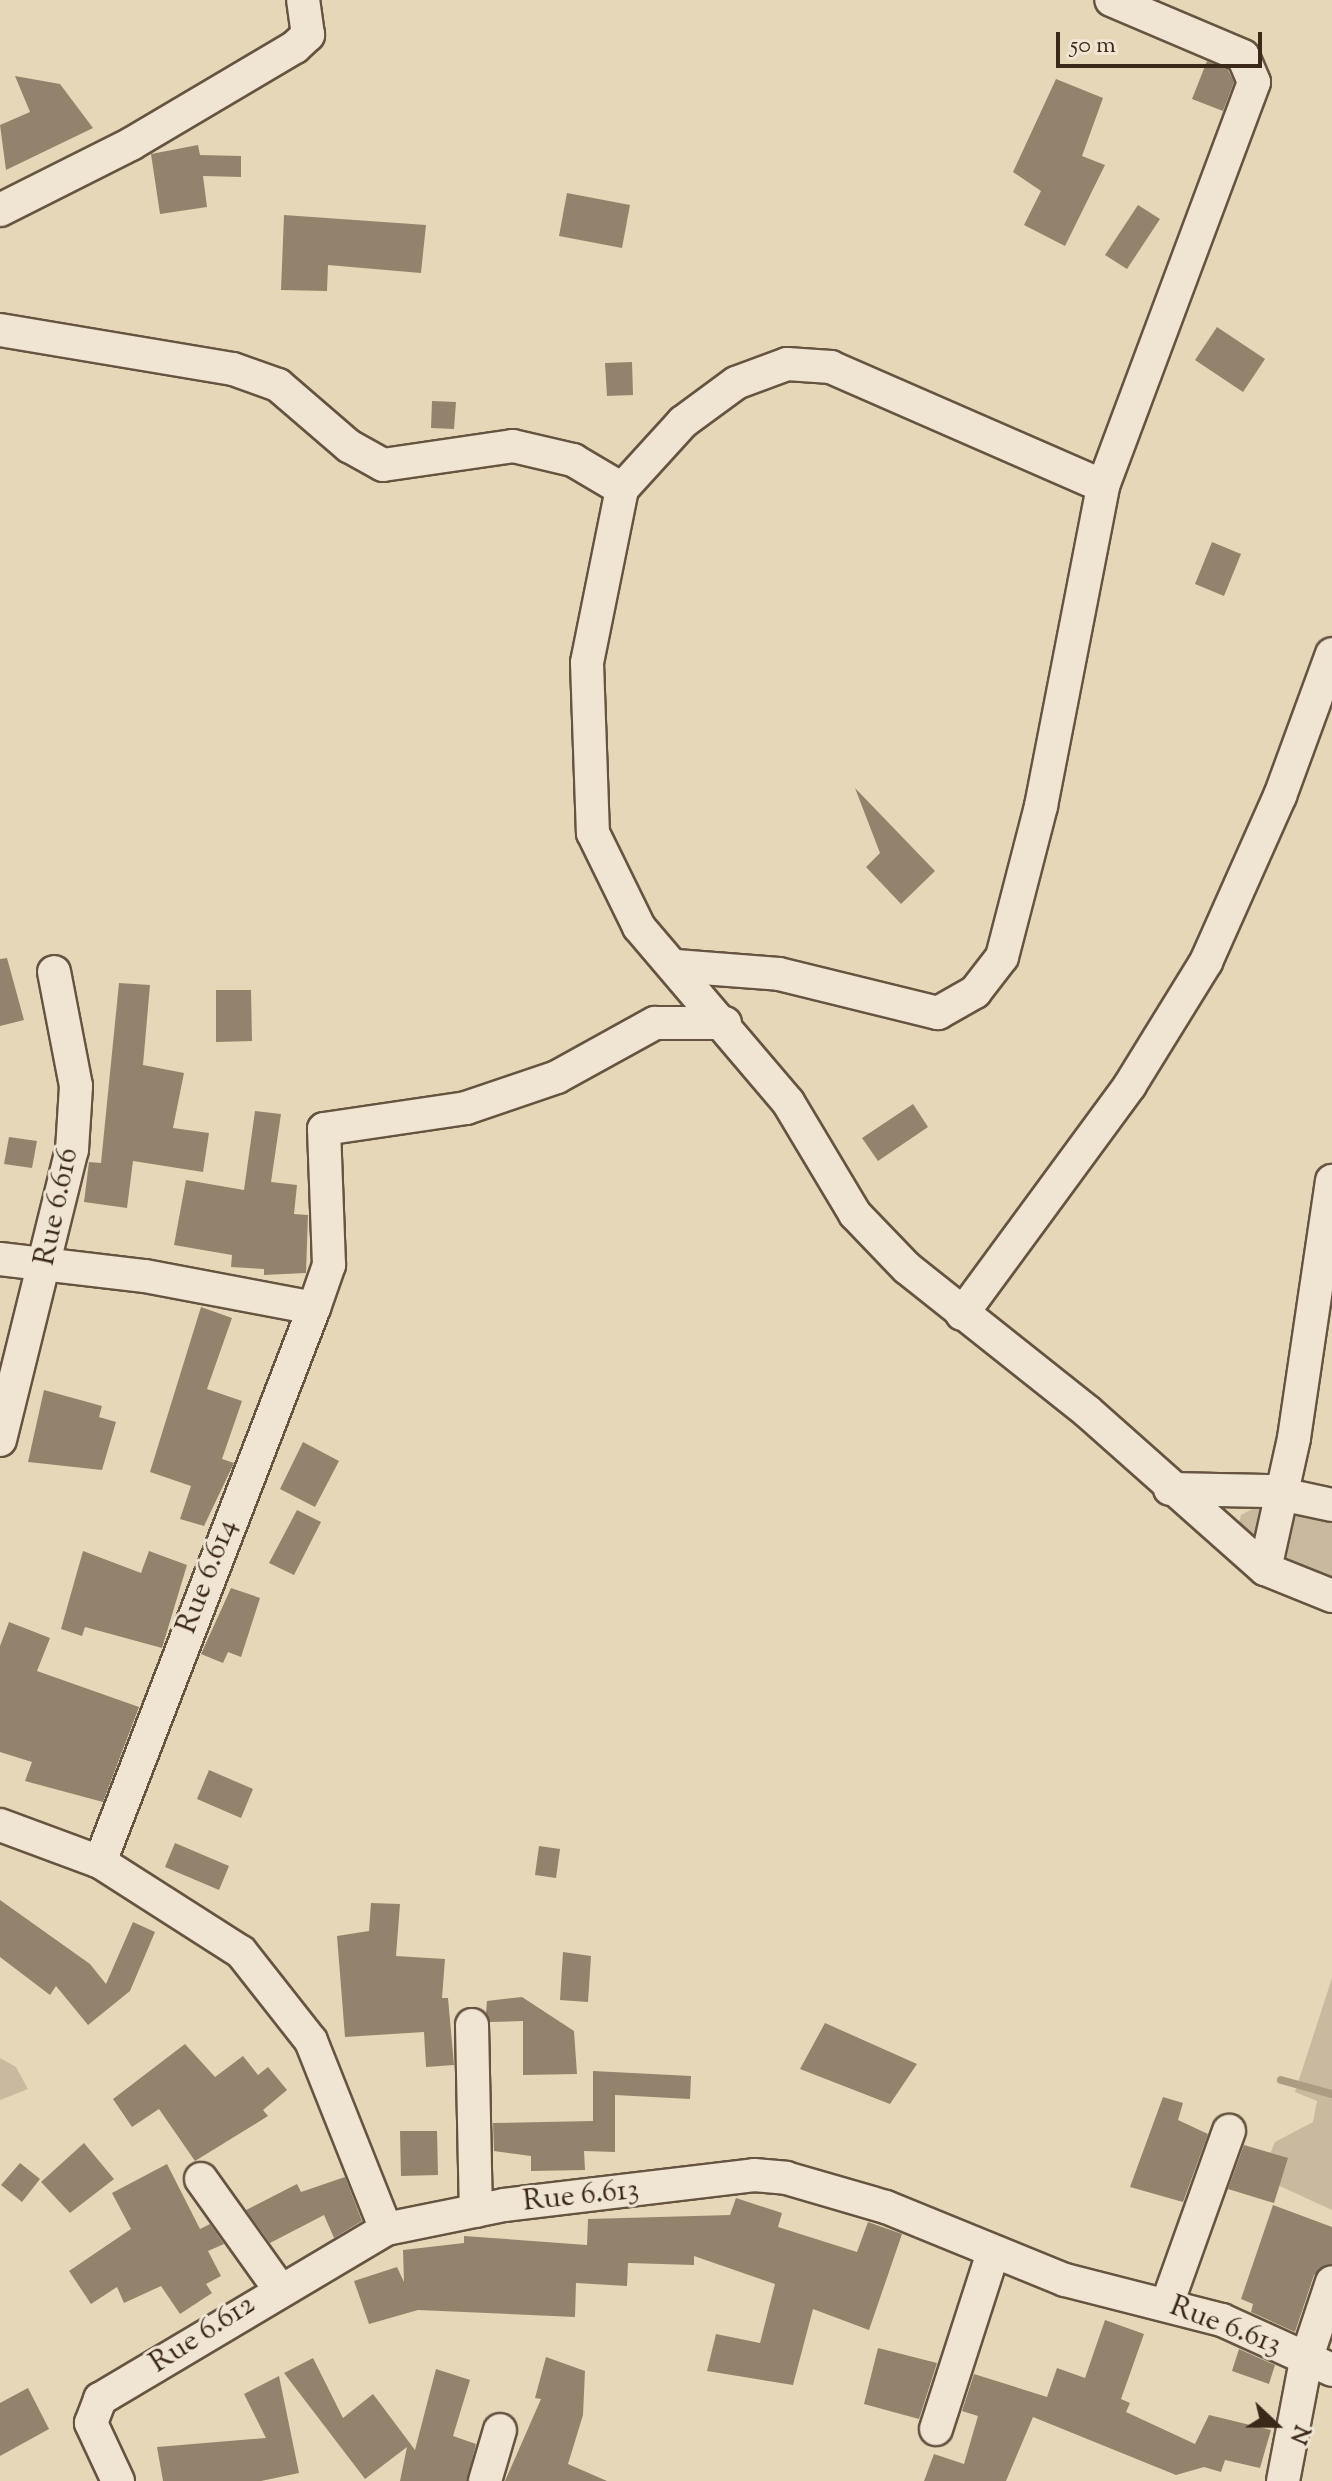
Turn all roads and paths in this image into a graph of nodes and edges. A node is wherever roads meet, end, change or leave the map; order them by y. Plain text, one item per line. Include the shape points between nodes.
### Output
1 (303, 0) edge
2 (1111, 0) edge
3 (0, 210) edge
4 (0, 330) edge
5 (1103, 486) junction
6 (622, 489) junction
7 (1332, 654) edge
8 (676, 966) junction
9 (54, 972) dead end
10 (725, 1023) junction
11 (1332, 1181) edge
12 (0, 1259) edge
13 (46, 1265) junction
14 (306, 1307) junction
15 (962, 1314) junction
16 (0, 1440) edge
17 (1170, 1489) junction
18 (1281, 1494) junction
19 (1332, 1505) edge
20 (1265, 1569) junction
21 (1332, 1596) edge
22 (0, 1825) edge
23 (100, 1862) junction
24 (472, 2025) dead end
25 (1229, 2131) dead end
26 (201, 2179) dead end
27 (476, 2211) junction
28 (386, 2229) junction
29 (993, 2253) junction
30 (1332, 2282) edge
31 (278, 2287) junction
32 (1167, 2304) junction
33 (1319, 2365) edge
34 (936, 2429) dead end
35 (500, 2430) dead end
36 (118, 2481) edge
37 (485, 2481) edge
38 (1283, 2481) edge

1 - 3 street via 308,35 295,47 131,144
2 - 5 street via 1243,56 1254,82
4 - 6 street via 233,369 278,385 355,451 383,465 513,446 573,460
5 - 6 street via 831,367 787,364 736,383 683,422
5 - 8 street via 1041,806 1002,957 975,992 938,1013 779,974
6 - 8 street via 587,663 593,833 632,916
7 - 15 street via 1280,796 1206,962 1130,1085
8 - 10 street
9 - 13 street, Rue 6.616 via 76,1086 72,1150
10 - 14 street, Rue 6.614 via 655,1023 557,1077 466,1108 324,1129 329,1265
10 - 15 street via 788,1102 855,1214
11 - 18 street
12 - 13 street
13 - 14 street
13 - 16 street, Rue 6.616
14 - 23 street, Rue 6.614
15 - 17 street via 1088,1412
17 - 18 street
17 - 20 street
18 - 19 street
18 - 20 street
20 - 21 street
22 - 23 street
23 - 28 street via 241,1952 286,2002 311,2041
24 - 27 street
25 - 32 street
26 - 31 street
27 - 28 street, Rue 6.613
27 - 29 street, Rue 6.613 via 754,2175 886,2207
28 - 31 street, Rue 6.612
29 - 32 street, Rue 6.613
29 - 34 street
30 - 33 street
31 - 36 street, Rue 6.612 via 100,2399 91,2423
32 - 33 street, Rue 6.613
33 - 38 street
35 - 37 street

